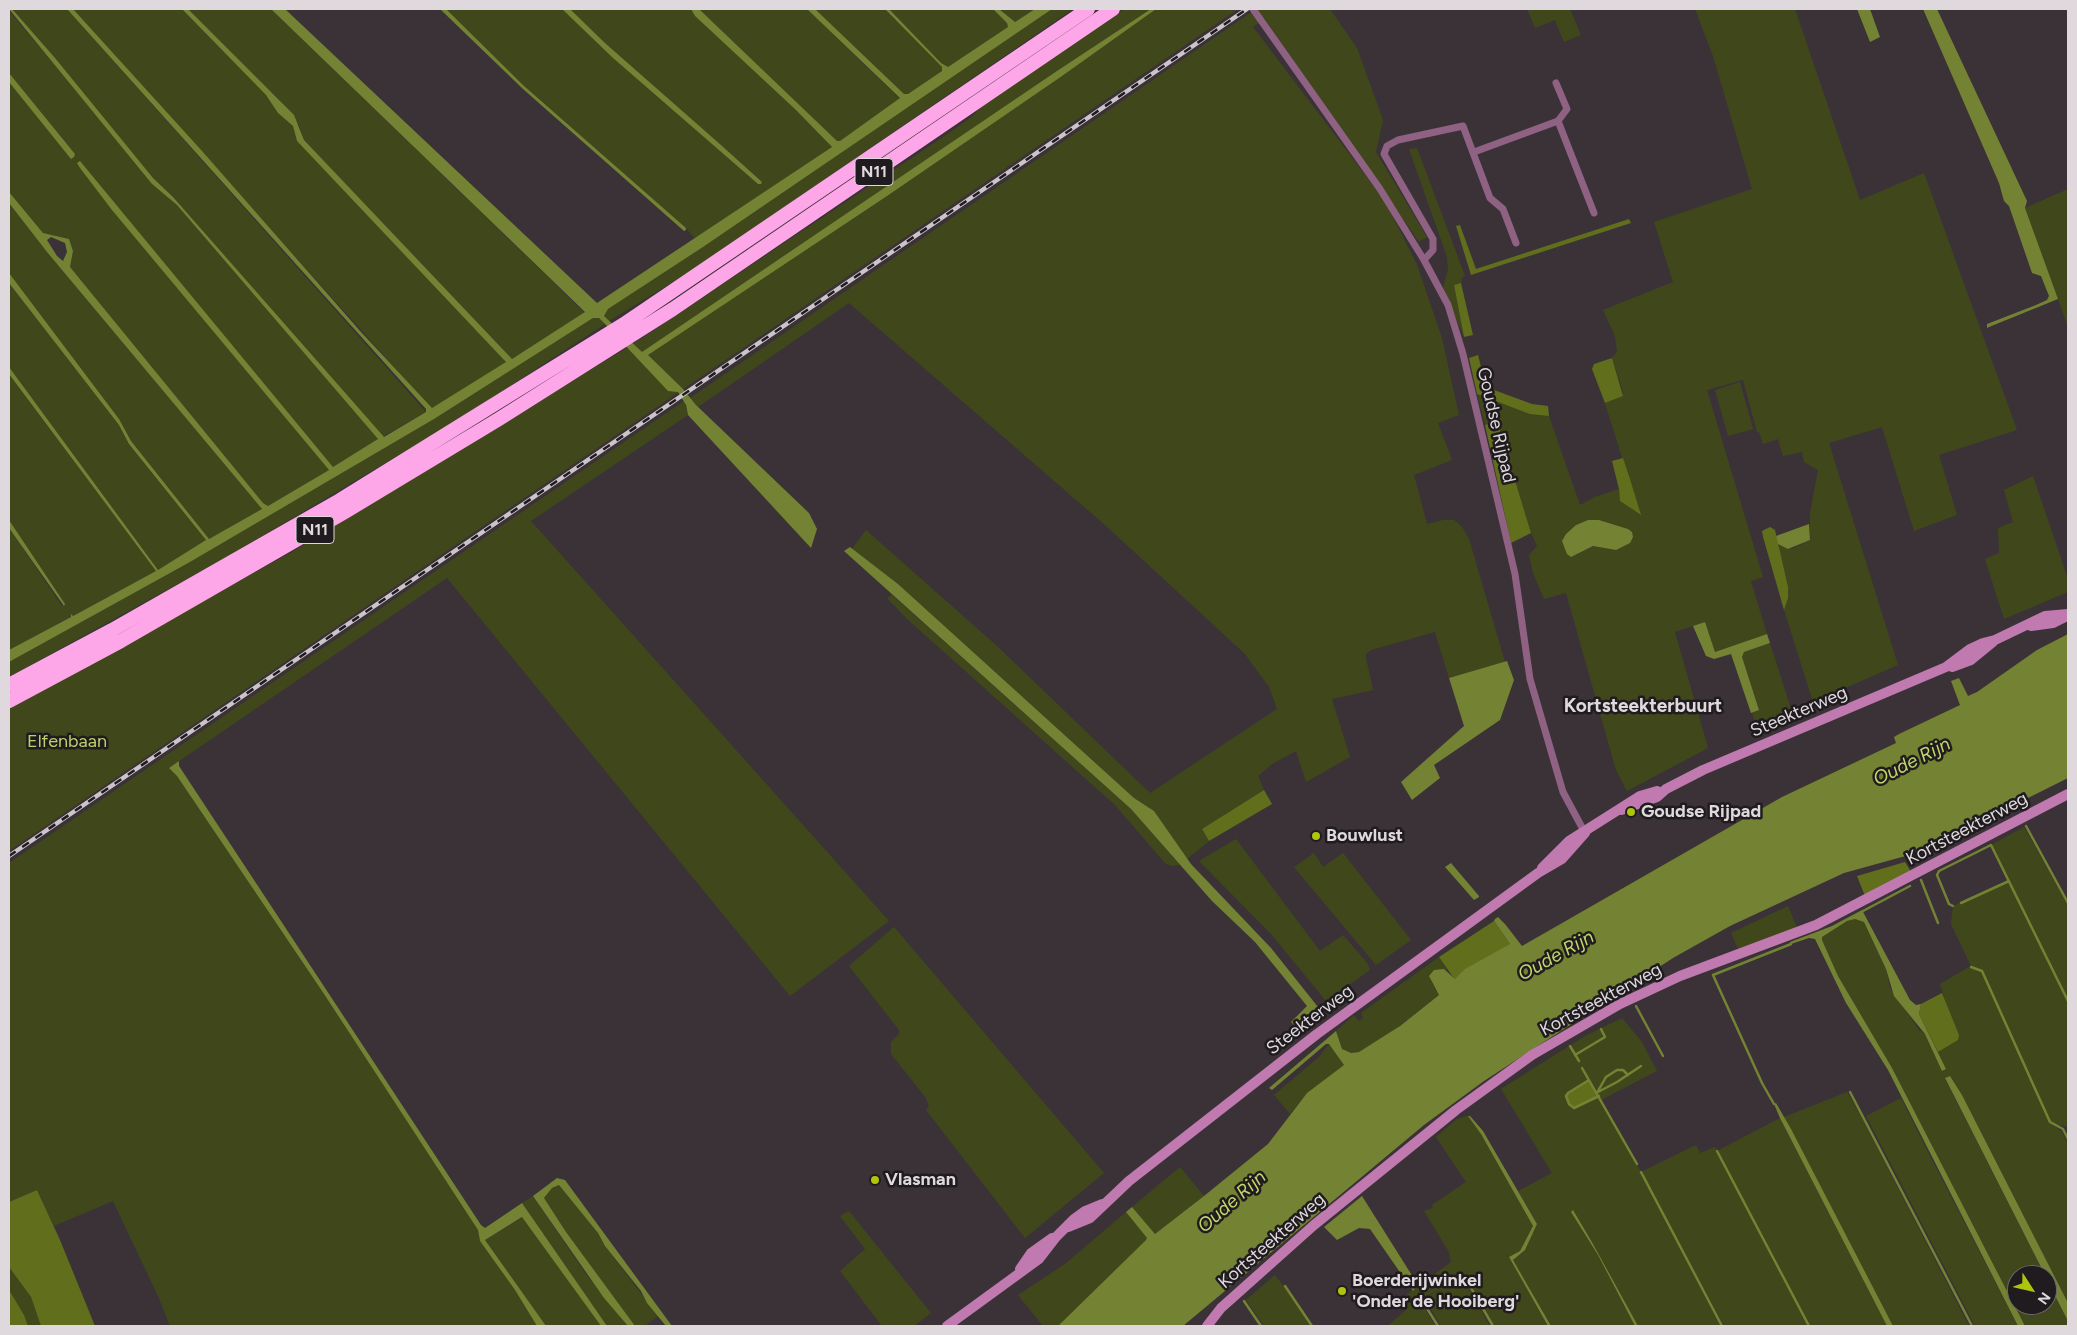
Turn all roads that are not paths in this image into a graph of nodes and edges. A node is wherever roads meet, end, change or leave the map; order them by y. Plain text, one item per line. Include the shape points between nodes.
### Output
1 (1088, 9) edge
2 (1113, 9) edge
3 (1253, 9) edge
4 (1556, 83) dead end
5 (1558, 121) junction
6 (1474, 152) junction
7 (1594, 213) dead end
8 (1516, 243) dead end
9 (1424, 260) junction
10 (629, 328) junction
11 (2068, 614) edge
12 (9, 684) edge
13 (9, 701) edge
14 (2068, 794) edge
15 (1585, 833) junction
16 (947, 1326) edge
17 (1207, 1326) edge

1 - 10 highway, N11
2 - 10 highway, N11
3 - 9 street, Goudse Rijpad via 1380,189
4 - 5 street via 1567,109
5 - 6 street
5 - 7 street
6 - 8 street via 1490,198 1503,209
6 - 9 street via 1463,126 1398,140 1387,146 1384,154 1434,238 1433,250
9 - 15 street, Goudse Rijpad via 1448,305 1464,354 1516,574 1530,679 1563,792
10 - 12 highway, N11 via 603,336 340,500 112,630
10 - 13 highway, N11 via 614,346 346,512
11 - 15 main road, Steekterweg via 2045,616 1995,640 1971,660 1946,667 1703,770 1657,797 1621,810
14 - 17 main road, Kortsteekterweg via 1816,925 1680,976 1620,1004 1532,1055 1456,1110 1314,1224 1221,1308
15 - 16 main road, Steekterweg via 1558,850 1538,873 1317,1034 1129,1181 1090,1218 1068,1226 1039,1259

